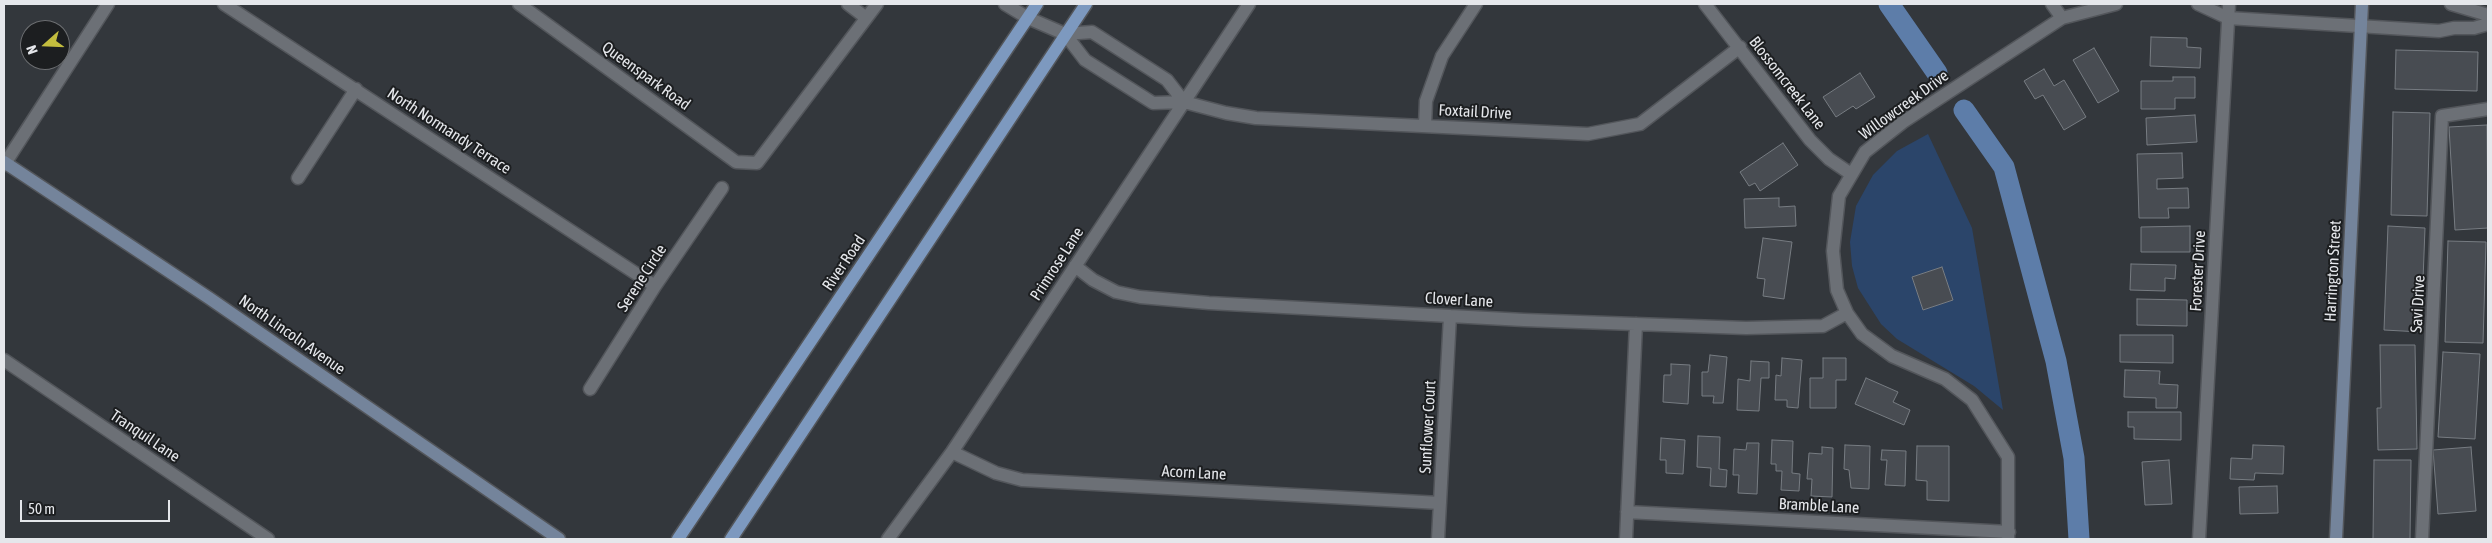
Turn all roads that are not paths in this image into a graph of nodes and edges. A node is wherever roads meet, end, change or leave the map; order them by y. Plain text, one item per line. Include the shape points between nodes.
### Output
1 (108, 4) edge
2 (224, 4) edge
3 (519, 4) edge
4 (848, 4) edge
5 (877, 4) edge
6 (1005, 4) edge
7 (1037, 4) edge
8 (1086, 4) edge
9 (1249, 4) edge
10 (1476, 4) edge
11 (1705, 4) edge
12 (2052, 4) edge
13 (2116, 4) edge
14 (2198, 4) edge
15 (2229, 4) edge
16 (2362, 4) edge
17 (2450, 4) edge
18 (2488, 15) edge
19 (865, 17) junction
20 (1028, 18) junction
21 (2062, 18) junction
22 (2228, 18) junction
23 (2488, 24) edge
24 (2361, 27) junction
25 (1065, 34) junction
26 (1740, 48) junction
27 (356, 89) junction
28 (1184, 102) junction
29 (2488, 109) edge
30 (1425, 126) junction
31 (4, 163) edge
32 (1851, 174) junction
33 (298, 178) dead end
34 (722, 188) dead end
35 (1075, 266) junction
36 (655, 286) junction
37 (1847, 312) junction
38 (1450, 316) junction
39 (1636, 324) junction
40 (4, 360) edge
41 (590, 388) dead end
42 (952, 452) junction
43 (1440, 503) junction
44 (1627, 512) junction
45 (2009, 536) edge
46 (268, 539) edge
47 (559, 539) edge
48 (678, 539) edge
49 (731, 539) edge
50 (888, 539) edge
51 (1438, 539) edge
52 (1626, 539) edge
53 (2199, 539) edge
54 (2336, 539) edge
55 (2422, 539) edge

1 - 31 street
2 - 27 street, North Normandy Terrace
3 - 19 street, Queenspark Road via 736,162 757,163
4 - 19 street
5 - 19 street
6 - 20 street
7 - 20 main road, River Road
8 - 25 main road
9 - 28 street, Primrose Lane
10 - 30 street via 1442,56 1426,101
11 - 26 street, Blossomcreek Lane
12 - 21 street
13 - 21 street, Willowcreek Drive
14 - 22 street
15 - 22 street, Forester Drive
16 - 24 main road, Harrington Street
17 - 18 street
20 - 25 street
20 - 48 main road, River Road
21 - 32 street, Willowcreek Drive via 1903,122 1865,152
22 - 24 street
22 - 53 street, Forester Drive
23 - 24 street via 2439,31
24 - 54 main road, Harrington Street
25 - 28 street via 1092,32 1167,80
25 - 28 street, Foxtail Drive via 1085,60 1153,103
25 - 49 main road
26 - 30 street, Foxtail Drive via 1640,124 1588,134
26 - 32 street, Blossomcreek Lane via 1810,140
27 - 33 street
27 - 36 street, North Normandy Terrace
28 - 30 street, Foxtail Drive via 1256,118
28 - 35 street, Primrose Lane
29 - 55 street, Savi Drive via 2442,116
31 - 47 main road, North Lincoln Avenue via 210,298
32 - 37 street, Willowcreek Drive via 1839,196 1833,252 1837,290
34 - 36 street, Serene Circle
35 - 38 street, Clover Lane via 1116,292 1140,297
35 - 42 street, Primrose Lane
36 - 41 street, Serene Circle
37 - 39 street, Clover Lane via 1823,326 1746,328
37 - 45 street, Willowcreek Drive via 1862,334 1892,356 1945,379 1972,400 2008,457
38 - 39 street, Clover Lane
38 - 43 street, Sunflower Court
39 - 44 street
40 - 46 street, Tranquil Lane
42 - 43 street, Acorn Lane via 996,473 1022,480
42 - 50 street, Primrose Lane
43 - 51 street, Sunflower Court
44 - 45 street, Bramble Lane
44 - 52 street

